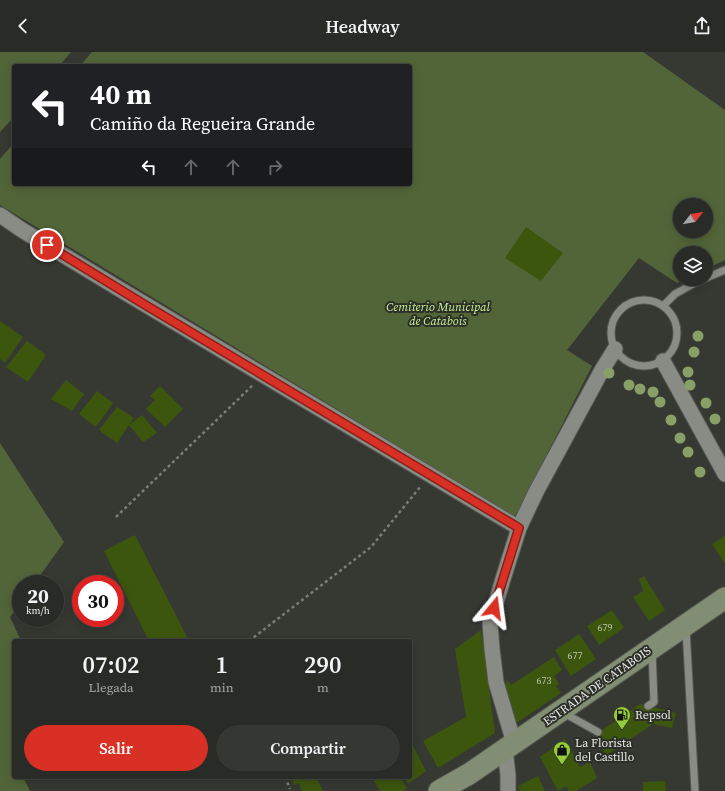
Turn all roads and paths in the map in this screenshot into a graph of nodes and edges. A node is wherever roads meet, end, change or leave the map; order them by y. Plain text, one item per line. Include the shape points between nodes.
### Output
1 (0, 215) edge
2 (725, 270) edge
3 (713, 275) edge
4 (689, 286) edge
5 (663, 306) junction
6 (615, 350) junction
7 (663, 360) junction
8 (263, 375) junction
9 (725, 474) edge
10 (430, 475) junction
11 (116, 517) dead end
12 (519, 528) junction
13 (725, 598) edge
14 (686, 625) junction
15 (252, 639) edge
16 (652, 648) junction
17 (648, 706) dead end
18 (560, 711) junction
19 (598, 732) dead end
20 (510, 746) junction
21 (469, 774) junction
22 (286, 779) edge
23 (290, 789) dead end
24 (439, 791) edge
25 (453, 791) edge
26 (508, 791) edge
27 (695, 791) edge

1 - 8 street
2 - 3 lane
4 - 5 lane via 675,294
5 - 6 lane via 641,300 622,309 612,327
5 - 7 lane via 671,313 677,327 677,338 674,348
6 - 7 lane via 632,364 652,366
6 - 12 street via 536,492
7 - 9 street
8 - 10 street
8 - 11 path
10 - 12 street
10 - 15 path via 371,547
12 - 20 street via 490,623 496,682
13 - 14 main road, ESTRADA DE CATABOIS
14 - 16 main road, ESTRADA DE CATABOIS
14 - 27 lane
16 - 17 lane via 654,702
16 - 18 main road, ESTRADA DE CATABOIS
18 - 19 lane
18 - 20 main road, ESTRADA DE CATABOIS
20 - 21 main road, ESTRADA DE CATABOIS
20 - 26 street
21 - 24 main road, ESTRADA DE CATABOIS
21 - 25 main road, ESTRADA DE CATABOIS
22 - 23 path

